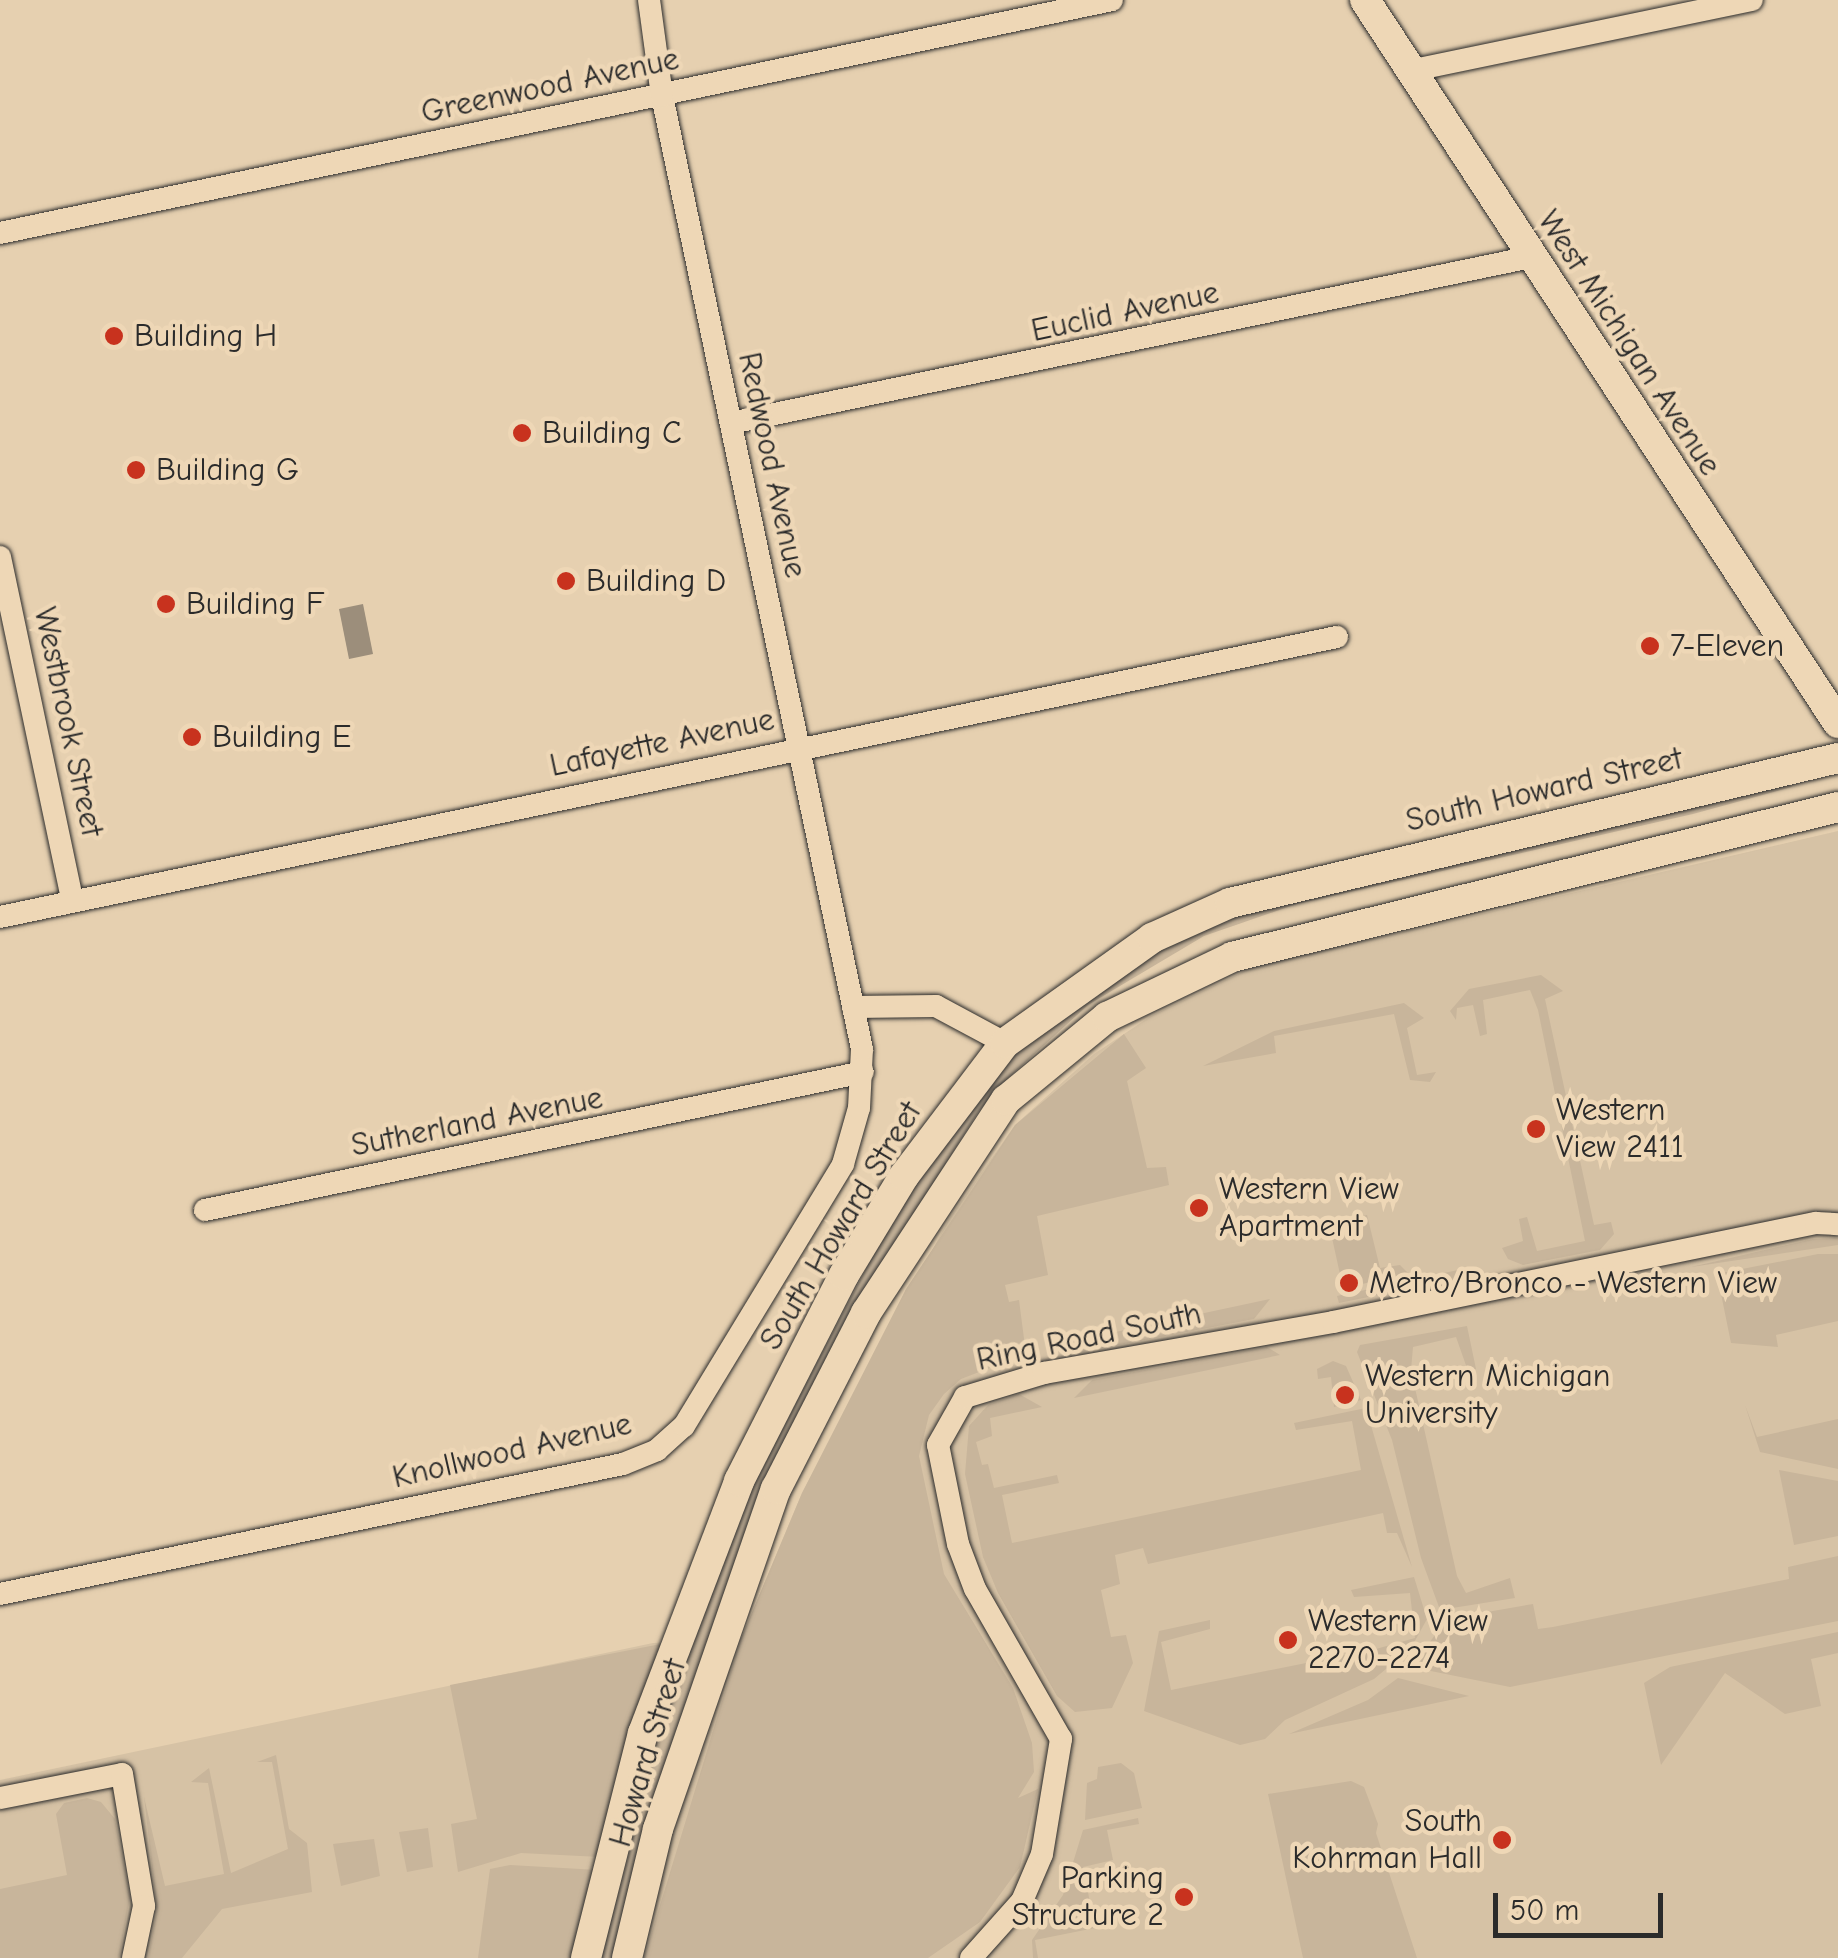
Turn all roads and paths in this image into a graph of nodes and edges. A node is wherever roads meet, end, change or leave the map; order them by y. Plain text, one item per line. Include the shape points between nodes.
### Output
1 (648, 0) edge
2 (1112, 0) edge
3 (1365, 0) edge
4 (1752, 0) edge
5 (1409, 71) junction
6 (662, 96) junction
7 (0, 233) edge
8 (1531, 257) junction
9 (731, 424) junction
10 (0, 558) edge
11 (1337, 637) dead end
12 (1838, 722) edge
13 (798, 747) junction
14 (1838, 758) edge
15 (1838, 807) edge
16 (72, 900) junction
17 (0, 917) edge
18 (838, 942) joint
19 (853, 1006) junction
20 (1005, 1044) junction
21 (863, 1072) junction
22 (205, 1210) dead end
23 (1838, 1224) edge
24 (746, 1572) joint
25 (0, 1594) edge
26 (0, 1798) edge
27 (586, 1954) edge
28 (981, 1955) edge
29 (133, 1958) edge
30 (627, 1958) edge

1 - 6 street, Redwood Avenue
2 - 6 street, Greenwood Avenue
3 - 5 street, West Michigan Avenue
4 - 5 street
5 - 8 street, West Michigan Avenue
6 - 7 street, Greenwood Avenue
6 - 9 street, Redwood Avenue
8 - 9 street, Euclid Avenue
8 - 12 street, West Michigan Avenue
9 - 13 street, Redwood Avenue
10 - 16 street, Westbrook Street
11 - 13 street, Lafayette Avenue
13 - 16 street, Lafayette Avenue
13 - 18 street, Redwood Avenue
14 - 20 street, South Howard Street via 1230,903 1152,938
15 - 24 street, South Howard Street via 1232,957 1107,1017 1056,1054 975,1138 818,1404
16 - 17 street, Lafayette Avenue
18 - 19 street, Knollwood Avenue
19 - 20 street via 936,1006
19 - 21 street, Knollwood Avenue
20 - 27 street, South Howard Street via 904,1176 844,1275 739,1481 643,1734
21 - 22 street, Sutherland Avenue
21 - 25 street, Knollwood Avenue via 853,1132 828,1197 684,1426 658,1450 623,1464
23 - 28 street, Ring Road South via 1816,1223 1333,1322 1044,1373 965,1397 938,1445 958,1544 975,1589 1062,1739 1042,1854 1022,1901
24 - 30 street, Howard Street via 658,1829
26 - 29 street via 122,1774 144,1906

